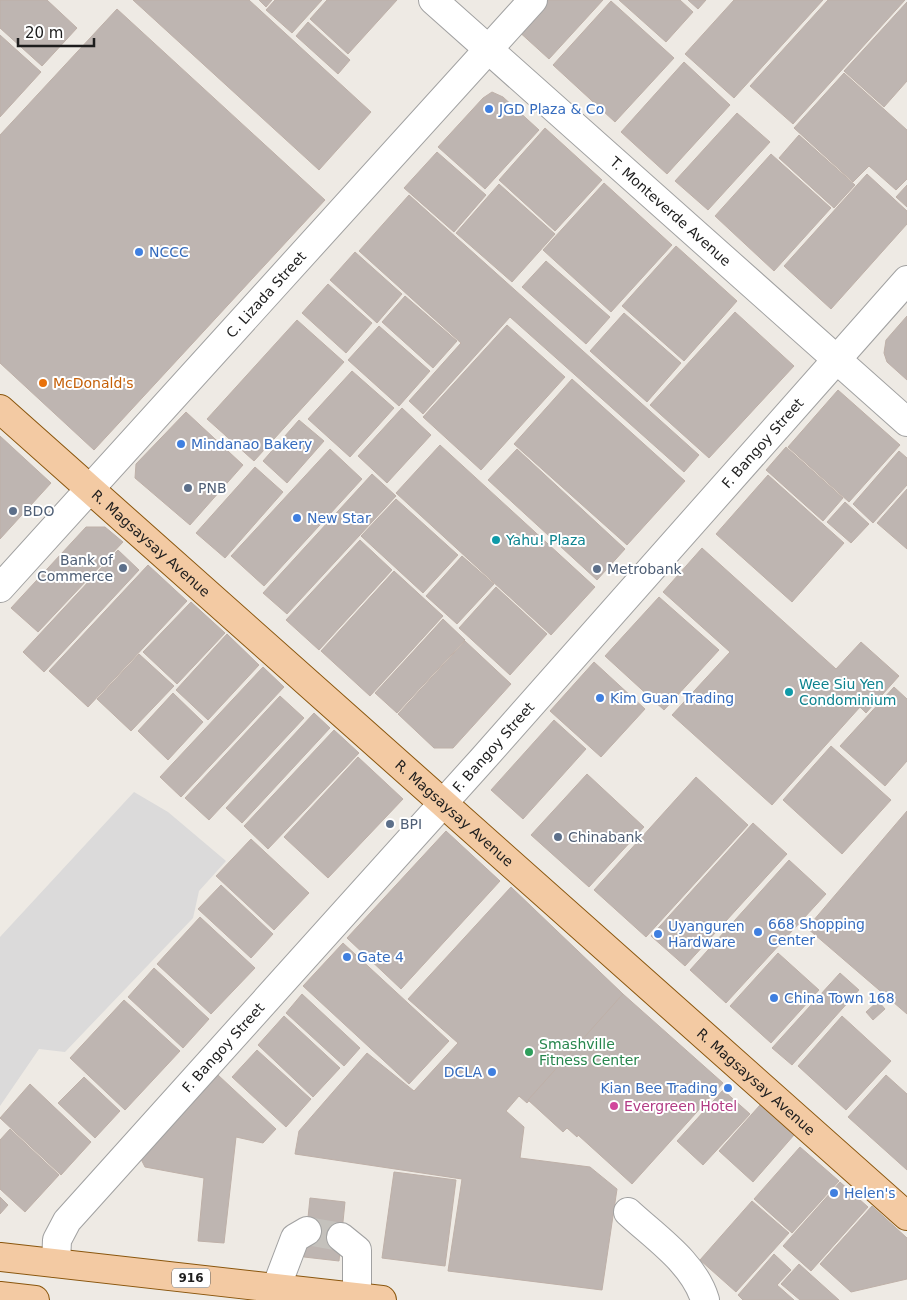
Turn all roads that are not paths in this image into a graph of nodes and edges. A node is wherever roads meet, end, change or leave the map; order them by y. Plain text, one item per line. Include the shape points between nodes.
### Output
1 (433, 0) edge
2 (533, 0) edge
3 (489, 50) junction
4 (907, 280) edge
5 (837, 360) junction
6 (0, 409) edge
7 (907, 422) edge
8 (89, 489) junction
9 (0, 588) edge
10 (443, 804) junction
11 (628, 1212) dead end
12 (907, 1216) edge
13 (307, 1231) dead end
14 (341, 1237) tunnel mouth
15 (0, 1257) edge
16 (56, 1263) junction
17 (276, 1288) junction
18 (0, 1296) edge
19 (369, 1299) edge
20 (35, 1300) edge
21 (705, 1300) edge

1 - 3 street, T. Monteverde Avenue
2 - 3 street, C. Lizada Street
3 - 5 street, T. Monteverde Avenue
3 - 8 street, C. Lizada Street
4 - 5 street, F. Bangoy Street
5 - 7 street, T. Monteverde Avenue
5 - 10 street, F. Bangoy Street
6 - 8 main road, R. Magsaysay Avenue
8 - 9 street, C. Lizada Street
8 - 10 main road, R. Magsaysay Avenue
10 - 12 main road, R. Magsaysay Avenue
10 - 16 street, F. Bangoy Street via 67,1221 57,1240
11 - 21 street via 683,1262 700,1286
13 - 17 street via 295,1238
14 - 19 street via 357,1250
15 - 16 main road, 916
16 - 17 main road, 916
17 - 19 main road, 916
18 - 20 main road

